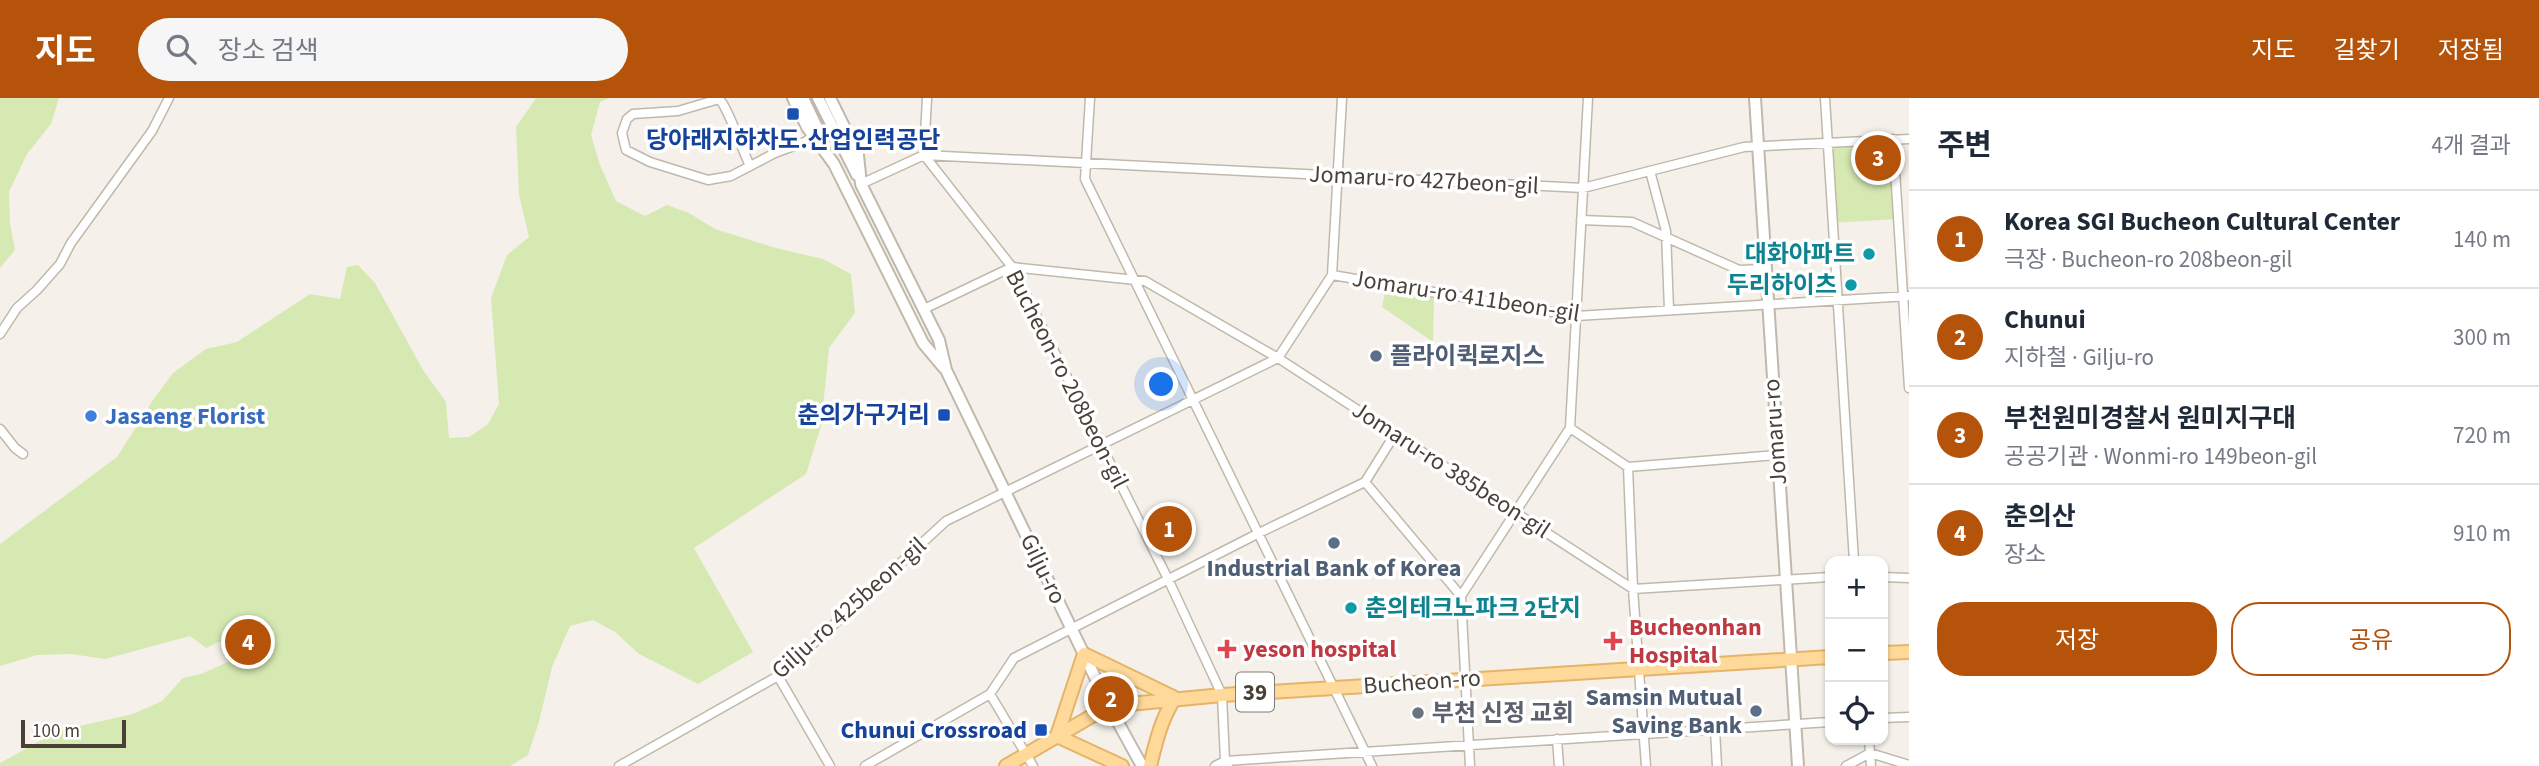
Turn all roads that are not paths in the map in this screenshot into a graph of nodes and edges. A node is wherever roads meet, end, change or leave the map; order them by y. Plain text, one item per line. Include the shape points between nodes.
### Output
1 (169, 98) edge
2 (793, 98) edge
3 (803, 98) edge
4 (818, 98) edge
5 (830, 98) edge
6 (927, 98) edge
7 (1090, 98) edge
8 (1342, 98) edge
9 (1588, 98) edge
10 (1755, 98) edge
11 (1825, 98) edge
12 (815, 138) junction
13 (1893, 139) junction
14 (1909, 139) edge
15 (1828, 143) junction
16 (1758, 146) junction
17 (924, 155) junction
18 (1085, 163) junction
19 (834, 164) junction
20 (750, 166) junction
21 (1650, 171) junction
22 (1339, 176) junction
23 (861, 184) junction
24 (1583, 188) junction
25 (1581, 219) junction
26 (1666, 236) junction
27 (1012, 267) junction
28 (1765, 269) junction
29 (1332, 275) junction
30 (1135, 279) junction
31 (916, 294) junction
32 (1906, 296) edge
33 (902, 300) junction
34 (1838, 300) junction
35 (1768, 303) junction
36 (924, 309) junction
37 (1669, 310) junction
38 (1576, 316) junction
39 (0, 334) edge
40 (1278, 358) junction
41 (946, 370) junction
42 (1909, 388) edge
43 (1193, 398) junction
44 (1570, 428) junction
45 (0, 429) edge
46 (1395, 434) junction
47 (1100, 444) junction
48 (23, 454) dead end
49 (1777, 455) junction
50 (1628, 467) junction
51 (1365, 482) junction
52 (1004, 490) junction
53 (1515, 512) junction
54 (1259, 533) junction
55 (1854, 556) edge
56 (1825, 577) edge
57 (1888, 577) edge
58 (1909, 578) edge
59 (1168, 579) junction
60 (1785, 579) junction
61 (1633, 589) junction
62 (1461, 596) junction
63 (1072, 628) junction
64 (1909, 652) edge
65 (1888, 653) edge
66 (1084, 654) junction
67 (1825, 657) edge
68 (1791, 660) junction
69 (1639, 668) junction
70 (778, 676) junction
71 (1466, 679) junction
72 (1335, 687) junction
73 (990, 694) junction
74 (1222, 695) junction
75 (1175, 698) junction
76 (1109, 706) junction
77 (1909, 717) edge
78 (1888, 719) edge
79 (1825, 722) edge
80 (1795, 724) junction
81 (1715, 729) junction
82 (1644, 734) junction
83 (1057, 736) junction
84 (1557, 739) junction
85 (1469, 745) junction
86 (1869, 745) edge
87 (1365, 752) junction
88 (1870, 753) junction
89 (1294, 757) junction
90 (1029, 760) edge
91 (1227, 764) edge
92 (1909, 765) edge
93 (621, 766) edge
94 (830, 766) edge
95 (865, 766) edge
96 (1006, 766) edge
97 (1122, 766) edge
98 (1142, 766) edge
99 (1150, 766) edge
100 (1215, 766) edge
101 (1299, 766) edge
102 (1372, 766) edge
103 (1470, 766) edge
104 (1559, 766) edge
105 (1646, 766) edge
106 (1717, 766) edge
107 (1798, 766) edge
108 (1846, 766) edge
109 (1871, 766) edge

1 - 39 street via 152,131 60,264 17,308
2 - 12 street, Gilju-ro
3 - 19 street, Gilju-ro
4 - 23 street, Gilju-ro
5 - 23 street, Gilju-ro via 858,155
6 - 17 street
7 - 18 street
8 - 22 street
9 - 24 street
10 - 16 street, Jomaru-ro
11 - 15 street
12 - 19 street, Gilju-ro
12 - 20 street
13 - 14 street, Jomaru-ro 427beon-gil
13 - 15 street, Jomaru-ro 427beon-gil
13 - 32 street
15 - 16 street, Jomaru-ro 427beon-gil
15 - 34 street
16 - 21 street, Jomaru-ro 427beon-gil
16 - 28 street, Jomaru-ro
17 - 18 street, Jomaru-ro 427beon-gil
17 - 23 street
17 - 27 street, Bucheon-ro 208beon-gil
18 - 22 street, Jomaru-ro 427beon-gil
18 - 30 street via 1085,179
19 - 33 street, Gilju-ro
20 - 20 street via 719,180 693,177 631,153 624,145 623,131 632,114 683,110 719,99
21 - 24 street, Jomaru-ro 427beon-gil
21 - 26 street
22 - 24 street, Jomaru-ro 427beon-gil
22 - 29 street
23 - 31 street, Gilju-ro
24 - 25 street
25 - 26 street via 1632,222
25 - 38 street
26 - 28 street via 1739,270
26 - 37 street
27 - 30 street, Jomaru-ro 385beon-gil
27 - 36 street
27 - 47 street, Bucheon-ro 208beon-gil
28 - 35 street, Jomaru-ro
29 - 38 street, Jomaru-ro 411beon-gil
29 - 40 street
30 - 40 street, Jomaru-ro 385beon-gil
30 - 43 street
31 - 33 street via 914,306
31 - 36 street, Gilju-ro
32 - 34 street, Jomaru-ro 411beon-gil
32 - 42 street
33 - 41 street, Gilju-ro via 923,344
34 - 35 street, Jomaru-ro 411beon-gil
34 - 55 street
35 - 37 street, Jomaru-ro 411beon-gil
35 - 49 street, Jomaru-ro
36 - 41 street, Gilju-ro via 939,340
37 - 38 street, Jomaru-ro 411beon-gil
38 - 44 street
40 - 43 street, Gilju-ro 425beon-gil
40 - 46 street, Jomaru-ro 385beon-gil
41 - 52 street, Gilju-ro
43 - 47 street, Gilju-ro 425beon-gil
43 - 54 street
44 - 50 street
44 - 53 street
45 - 48 street
46 - 51 street
46 - 53 street, Jomaru-ro 385beon-gil
47 - 52 street, Gilju-ro 425beon-gil
47 - 59 street, Bucheon-ro 208beon-gil
49 - 50 street
49 - 60 street, Jomaru-ro
50 - 61 street
51 - 54 street
51 - 62 street
52 - 63 street, Gilju-ro
52 - 70 street, Gilju-ro 425beon-gil via 946,521
53 - 61 street, Jomaru-ro 385beon-gil
53 - 62 street
54 - 59 street
54 - 72 street
56 - 60 street
57 - 58 street
59 - 63 street
59 - 74 street, Bucheon-ro 208beon-gil
60 - 61 street
60 - 68 street, Jomaru-ro
61 - 69 street
62 - 71 street
63 - 66 street, Gilju-ro
63 - 73 street via 1014,657
64 - 65 main road
66 - 75 main road
66 - 76 street, Gilju-ro
66 - 83 main road
67 - 68 main road, Bucheon-ro / 39
68 - 69 main road, Bucheon-ro / 39
68 - 80 street, Jomaru-ro
69 - 71 main road, Bucheon-ro / 39
69 - 82 street
70 - 93 street, Gilju-ro 425beon-gil
70 - 94 street
71 - 72 main road, Bucheon-ro / 39
71 - 85 street
72 - 74 main road, Bucheon-ro / 39
72 - 87 street
73 - 90 street
73 - 95 street
74 - 75 main road, Bucheon-ro / 39
74 - 91 street
75 - 76 main road, Bucheon-ro / 39
75 - 99 main road via 1157,734
76 - 83 main road, Bucheon-ro / 39
76 - 98 street, Gilju-ro
77 - 78 street
79 - 80 street
80 - 81 street
80 - 107 street, Jomaru-ro
81 - 82 street
81 - 106 street
82 - 84 street
82 - 105 street
83 - 90 main road, Bucheon-ro / 39
83 - 97 main road
84 - 85 street
84 - 104 street
85 - 87 street
85 - 103 street
86 - 88 street
87 - 89 street
87 - 102 street
88 - 92 street
88 - 108 street
88 - 109 street
89 - 91 street
89 - 101 street
90 - 96 main road, Bucheon-ro / 39
91 - 100 street

